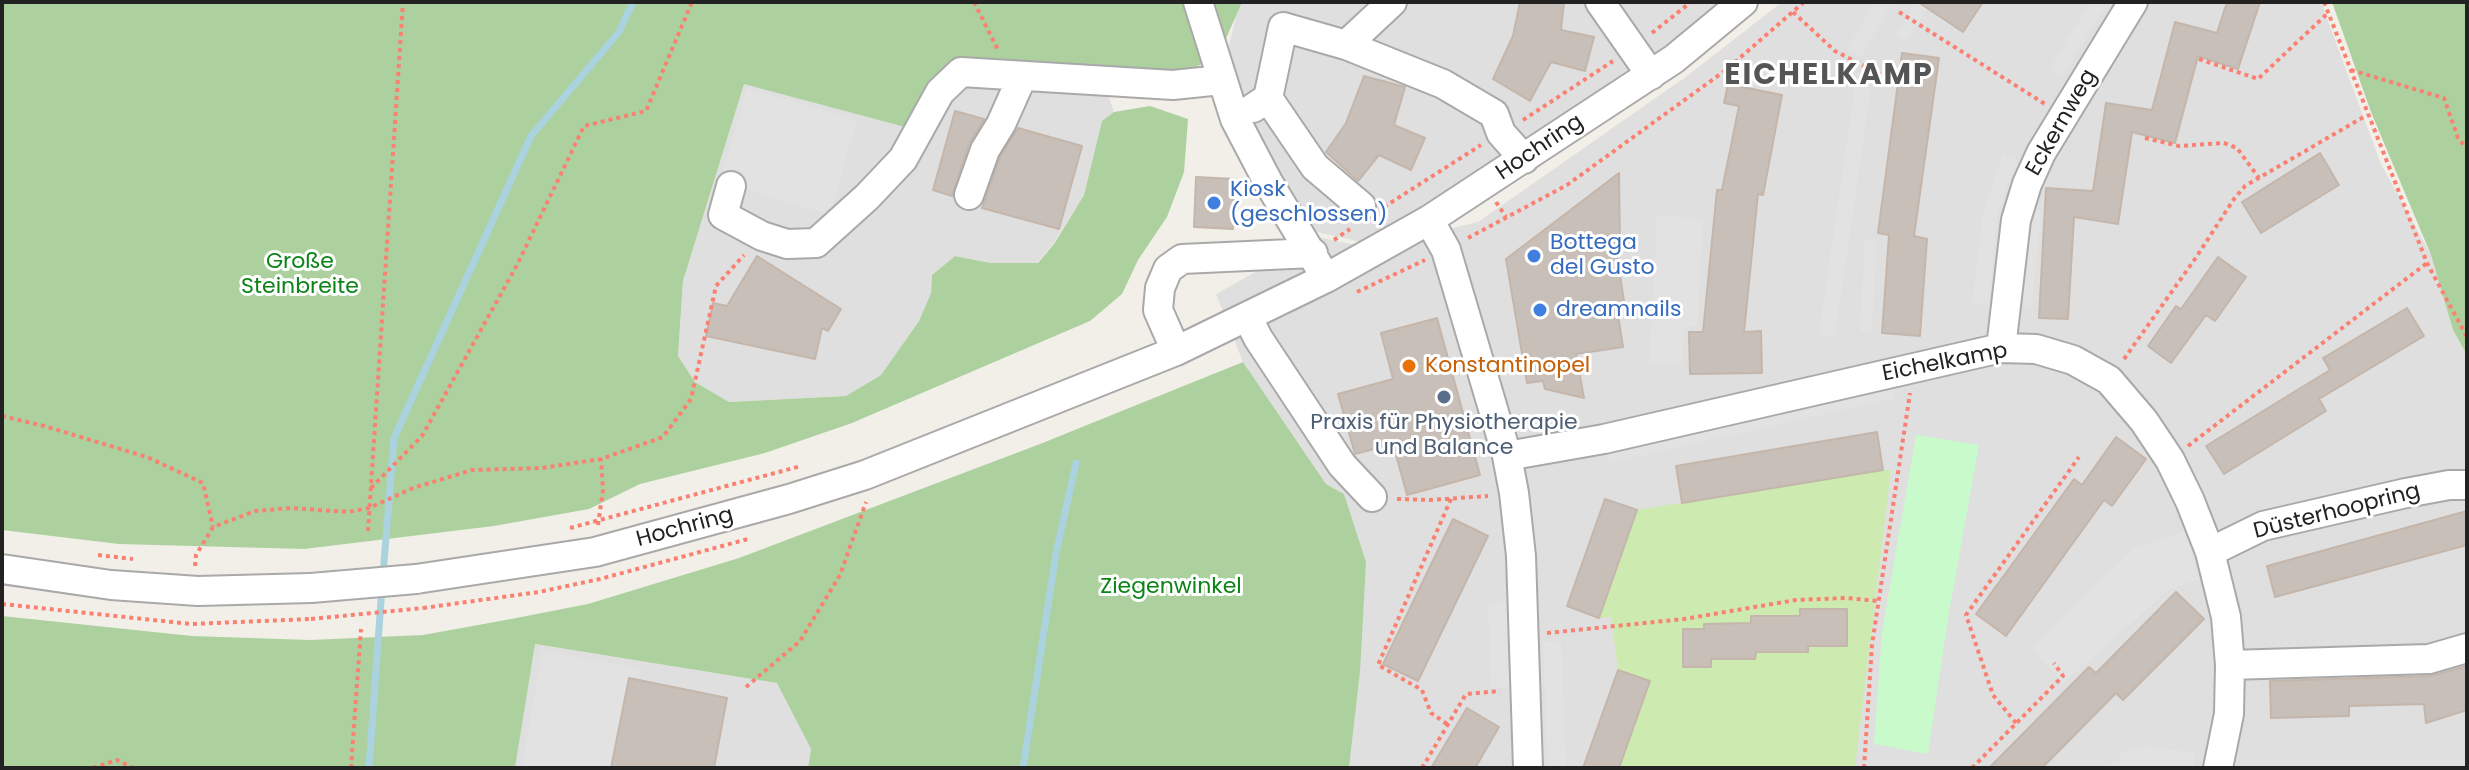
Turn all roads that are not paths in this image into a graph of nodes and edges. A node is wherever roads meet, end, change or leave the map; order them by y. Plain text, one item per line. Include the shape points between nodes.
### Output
1 (1198, 2) edge
2 (1392, 2) edge
3 (1600, 2) edge
4 (1743, 2) edge
5 (2133, 2) edge
6 (1346, 45) junction
7 (1651, 75) junction
8 (1018, 77) junction
9 (1221, 80) junction
10 (1268, 98) junction
11 (1235, 119) junction
12 (1524, 159) junction
13 (731, 186) dead end
14 (969, 195) dead end
15 (1363, 216) road end
16 (1429, 220) junction
17 (1320, 265) junction
18 (1248, 318) junction
19 (2001, 348) junction
20 (1176, 351) junction
21 (1507, 456) junction
22 (2467, 485) edge
23 (1372, 497) road end
24 (2210, 552) junction
25 (2, 569) edge
26 (2467, 648) edge
27 (2230, 665) junction
28 (2223, 767) edge
29 (1528, 768) edge

1 - 9 street
2 - 6 street
3 - 7 street
4 - 7 street, Hochring
5 - 19 street, Eckernweg via 2027,184 2016,220
6 - 10 street via 1283,27
6 - 12 street via 1443,84 1494,114 1501,133
7 - 12 street, Hochring
8 - 9 street via 1173,85
8 - 13 street via 961,72 940,92 903,159 816,243 787,244 723,215
8 - 14 street
9 - 11 street
10 - 11 street
10 - 15 street via 1315,167
11 - 17 street
12 - 16 street, Hochring
16 - 17 street, Hochring
16 - 21 street via 1446,250
17 - 18 street, Hochring
17 - 20 street via 1182,259 1168,269 1158,310
18 - 20 street, Hochring
18 - 23 street via 1342,465
19 - 21 street, Eichelkamp via 1618,436
19 - 24 street, Eichelkamp via 2036,349 2073,360 2109,380 2170,460
20 - 25 street, Hochring, bridge via 865,475 684,529 598,566 311,588 198,591
21 - 29 street via 1521,556
22 - 24 street, Düsterhoopring via 2406,493 2263,526
24 - 27 street, Eichelkamp via 2226,617
26 - 27 street via 2429,659
27 - 28 street, Eichelkamp

